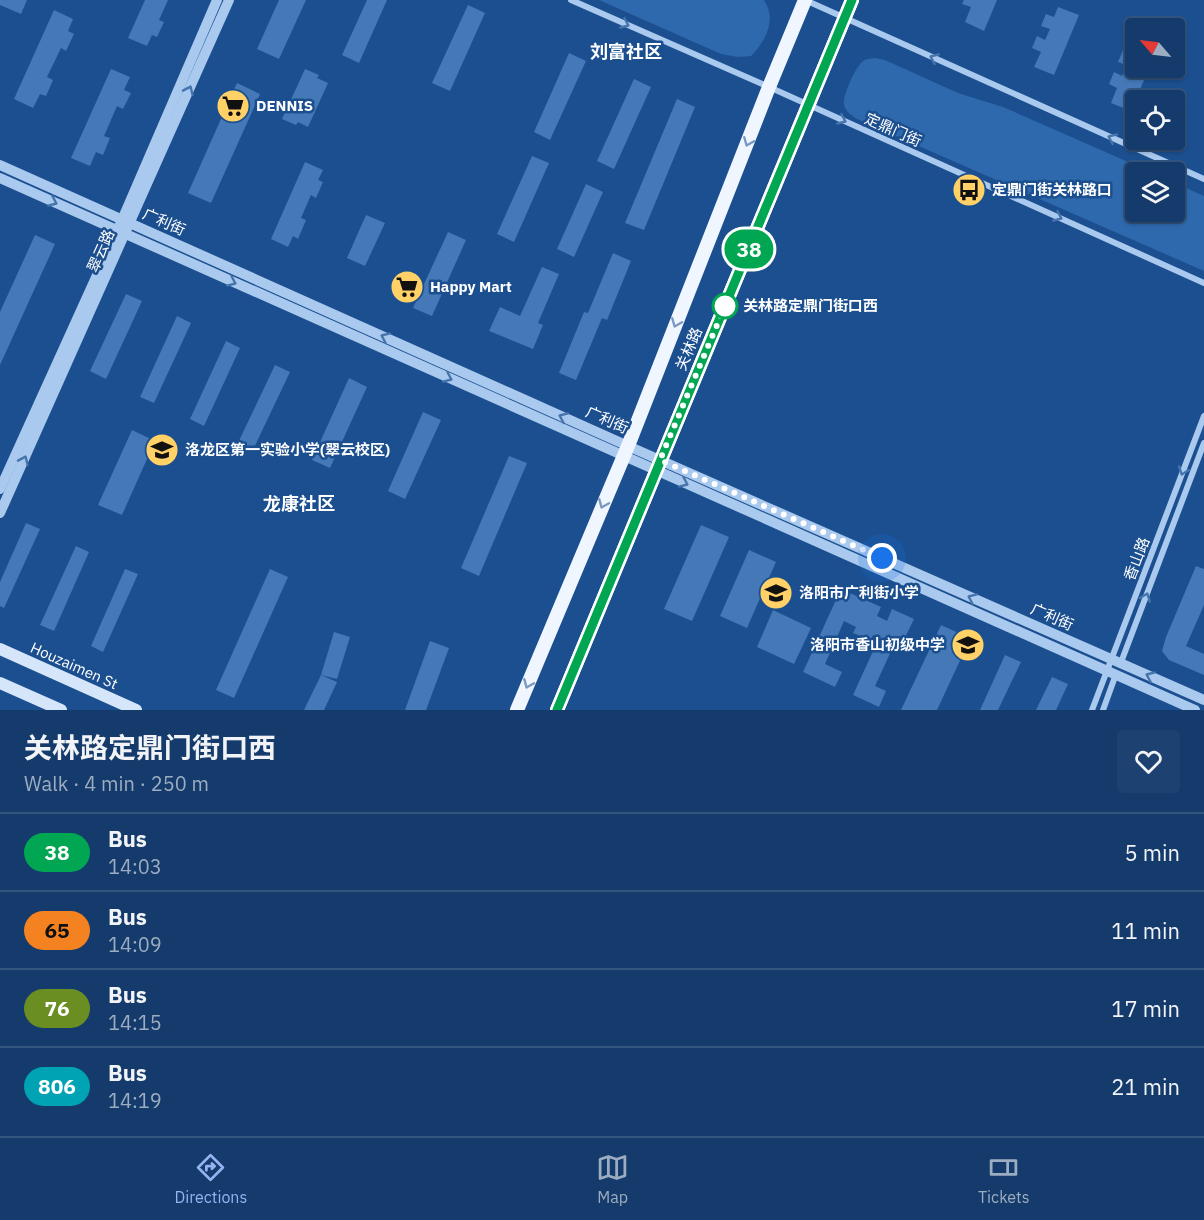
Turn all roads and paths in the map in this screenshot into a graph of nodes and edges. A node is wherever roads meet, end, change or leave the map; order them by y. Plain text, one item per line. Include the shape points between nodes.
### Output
1 (217, 0) edge
2 (229, 0) edge
3 (571, 0) edge
4 (805, 0) edge
5 (852, 0) edge
6 (845, 18) junction
7 (769, 87) junction
8 (809, 105) junction
9 (0, 165) edge
10 (0, 178) edge
11 (1204, 179) edge
12 (126, 221) junction
13 (121, 232) junction
14 (1204, 283) edge
15 (1204, 416) edge
16 (1204, 443) edge
17 (626, 451) junction
18 (658, 465) junction
19 (0, 489) edge
20 (0, 513) edge
21 (0, 650) edge
22 (1116, 662) junction
23 (1112, 673) junction
24 (0, 683) edge
25 (1204, 700) edge
26 (61, 710) edge
27 (136, 710) edge
28 (517, 710) edge
29 (557, 710) edge
30 (1092, 710) edge
31 (1103, 710) edge
32 (1195, 710) edge

1 - 12 street, 翠云路
12 -> 2 street, 翠云路
3 -> 7 street, 定鼎门街
4 - 6 street
4 - 7 main road, 关林路
5 - 6 main road, 关林路
6 - 8 main road, 关林路
11 -> 6 street
7 - 8 street, 定鼎门街
7 -> 17 main road, 关林路
8 -> 14 street, 定鼎门街
8 - 18 main road, 关林路
9 - 12 street, 广利街
10 -> 13 street, 广利街
12 - 13 street, 翠云路
17 -> 12 street, 广利街
13 -> 17 street, 广利街
13 - 19 street, 翠云路
20 -> 13 street, 翠云路
15 -> 22 street, 香山路
22 -> 16 street, 香山路
17 - 18 street, 广利街
17 -> 28 main road, 关林路
22 -> 18 street, 广利街
18 -> 23 street, 广利街
18 - 29 main road, 关林路
21 - 27 main road, Houzaimen St
22 - 23 street, 香山路
25 -> 22 street, 广利街
23 - 30 street, 香山路
23 - 31 street, 香山路
23 - 32 street, 广利街
24 - 26 main road

